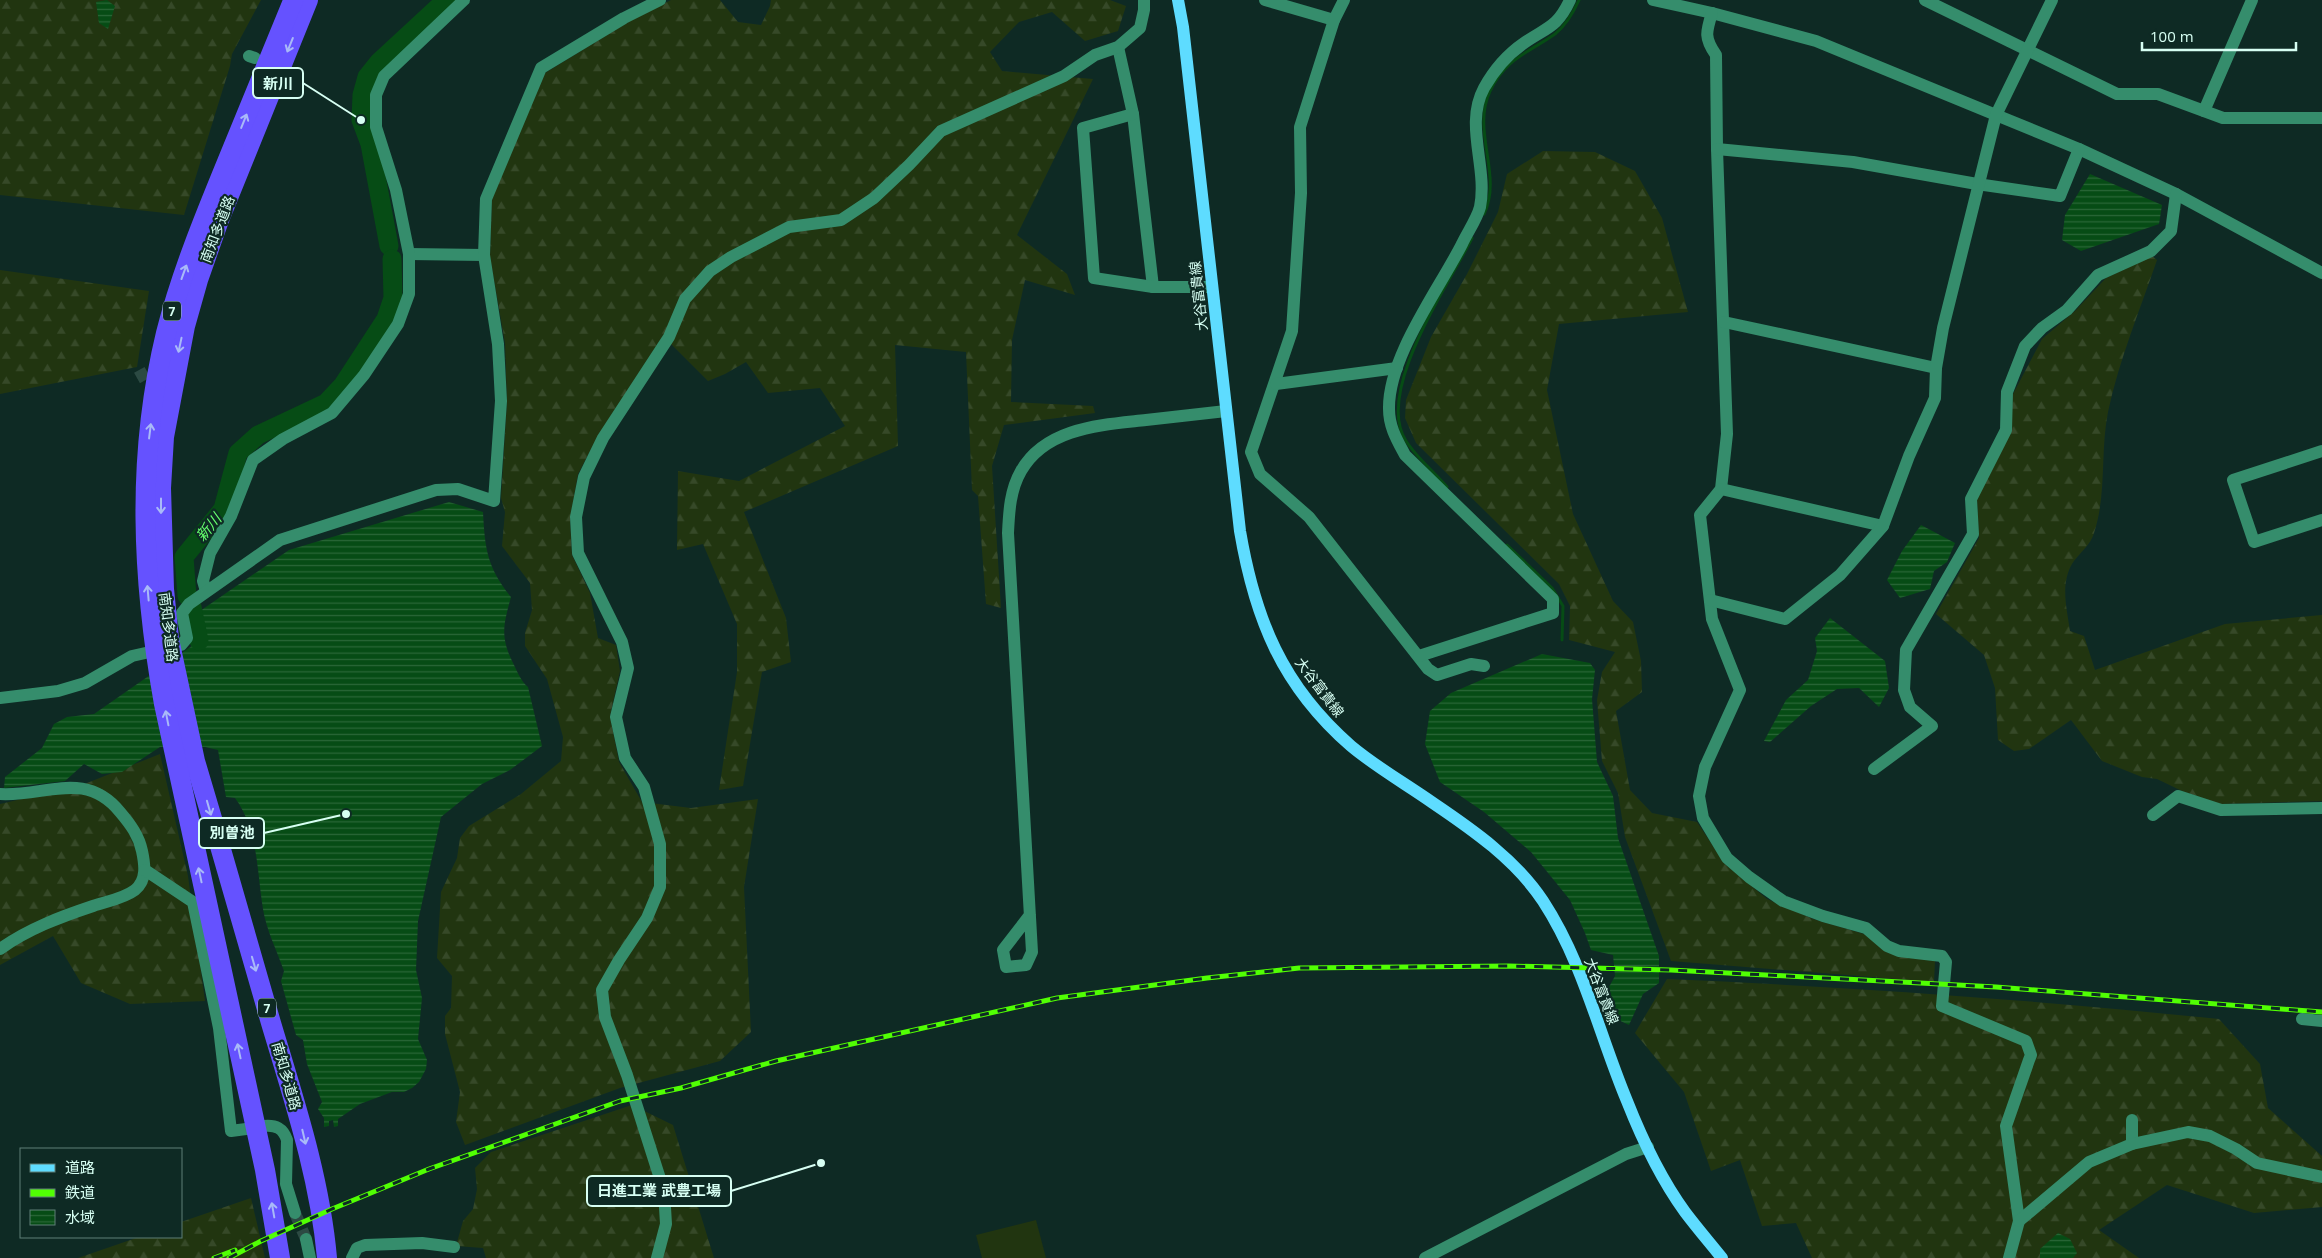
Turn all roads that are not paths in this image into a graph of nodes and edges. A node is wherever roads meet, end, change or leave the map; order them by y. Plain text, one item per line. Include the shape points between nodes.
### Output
1 (293, 0) edge
2 (308, 0) edge
3 (464, 0) edge
4 (660, 0) edge
5 (1144, 0) edge
6 (1178, 0) edge
7 (1265, 0) edge
8 (1344, 0) edge
9 (1570, 0) edge
10 (1653, 0) edge
11 (1925, 0) edge
12 (2052, 0) edge
13 (2252, 0) edge
14 (1712, 13) junction
15 (1334, 20) junction
16 (1118, 47) junction
17 (2027, 51) junction
18 (2204, 110) junction
19 (1133, 114) junction
20 (1996, 115) junction
21 (2322, 118) edge
22 (1717, 149) junction
23 (2079, 149) junction
24 (1977, 184) junction
25 (2176, 194) junction
26 (409, 254) junction
27 (484, 255) junction
28 (2322, 274) edge
29 (1153, 287) junction
30 (1212, 287) junction
31 (1724, 322) junction
32 (1397, 368) junction
33 (1936, 368) junction
34 (1276, 384) junction
35 (1226, 411) junction
36 (2322, 451) edge
37 (1721, 489) junction
38 (2322, 520) edge
39 (1883, 526) junction
40 (206, 591) junction
41 (1710, 600) junction
42 (161, 640) junction
43 (1419, 656) junction
44 (1484, 666) dead end
45 (0, 698) edge
46 (186, 763) junction
47 (1874, 769) dead end
48 (0, 794) edge
49 (2322, 808) edge
50 (2153, 815) dead end
51 (145, 870) junction
52 (1030, 915) dead end
53 (0, 949) edge
54 (2302, 1020) dead end
55 (2322, 1021) edge
56 (2132, 1120) dead end
57 (264, 1126) dead end
58 (246, 1130) dead end
59 (2132, 1144) junction
60 (1648, 1147) junction
61 (2322, 1177) edge
62 (295, 1213) tunnel mouth
63 (2019, 1221) junction
64 (306, 1239) tunnel mouth
65 (454, 1246) dead end
66 (280, 1258) edge
67 (310, 1258) edge
68 (327, 1258) edge
69 (352, 1258) edge
70 (657, 1258) edge
71 (1425, 1258) edge
72 (1722, 1258) edge
73 (2009, 1258) edge

42 -> 1 highway, 南知多道路 / 7 via 144,535 149,435 166,334 178,289 206,212
2 -> 42 highway, 南知多道路 / 7 via 219,220 185,326 164,437
3 - 26 street via 384,76 376,95 376,127 396,190
4 - 27 street via 540,68 486,199
5 - 16 street via 1140,28
6 - 30 main road, 大谷富貴線
7 - 15 street
8 - 15 street
9 - 32 street via 1552,27 1524,43 1501,63 1484,88 1475,119 1482,185 1479,209
10 - 14 street
11 - 17 street
12 - 17 street
13 - 18 street
14 - 20 street via 1816,41
14 - 22 street via 1706,31 1708,44 1716,55
15 - 34 street via 1300,127 1301,193 1292,331
16 - 19 street
16 - 70 street via 1095,56 1064,76 941,131 874,198 841,220 789,227 710,271 685,299 669,337 603,438 584,477 576,517 578,553 622,642 628,668 616,717 625,758 644,787 660,844 660,887 647,918 602,990 605,1017 664,1191 666,1224
17 - 18 street via 2117,94 2158,94
17 - 20 street
18 - 21 street via 2223,118
19 - 29 street
19 - 29 street via 1083,128 1094,278
20 - 23 street
20 - 24 street
22 - 24 street via 1853,162
22 - 31 street
23 - 24 street via 2060,196
23 - 25 street
24 - 33 street
25 - 28 street
25 - 47 street via 2171,231 2151,251 2098,274 2067,310 2042,328 2025,346 2007,392 2006,430 1971,499 1973,534 1906,650 1904,690 1910,707 1932,726
26 - 27 street
26 - 40 street via 410,294 398,324 364,375 332,413 283,439 253,460 231,516 210,553 204,581
27 - 40 street via 498,344 501,401 494,502 458,489 436,490 280,540
29 - 30 street
30 - 35 main road, 大谷富貴線
31 - 33 street
31 - 37 street via 1727,434
32 - 34 street
32 - 43 street via 1389,409 1393,433 1406,455 1553,600 1553,613
33 - 39 street via 1934,398 1908,456
34 - 43 street via 1251,452 1260,474 1309,517
35 - 52 street via 1096,426 1063,435 1040,448 1018,478 1010,500 1008,533
35 - 60 main road, 大谷富貴線 via 1246,568 1273,646 1322,719 1353,748 1459,821 1511,864 1543,902 1578,967 1627,1101
36 - 38 street via 2233,480 2254,542
37 - 39 street
37 - 41 street via 1700,515
39 - 41 street via 1840,574 1786,619
40 - 45 street via 182,613 187,638 181,645 132,656 84,683 58,691
41 - 63 street via 1712,619 1740,690 1705,767 1699,796 1703,818 1727,858 1783,901 1866,928 1899,951 1942,956 1946,962 1942,1006 2026,1041 2029,1060 2006,1126
42 - 46 highway, 南知多道路 / 7
43 - 44 street via 1437,675 1471,664
66 -> 46 highway, 南知多道路 / 7
46 -> 68 highway, 南知多道路 / 7 via 298,1112 318,1195
48 - 51 street via 77,787 94,791 116,807 130,824 139,840
49 - 50 street via 2220,810 2178,796
51 - 53 street via 142,883 127,895 42,925
51 - 58 street via 193,902 219,1028 231,1131
54 - 55 street
56 - 59 street
57 - 62 street via 279,1128 285,1133 286,1184
59 - 61 street via 2188,1132 2210,1136 2257,1163
59 - 63 street via 2089,1162
60 - 71 street via 1626,1154
60 - 72 main road, 大谷富貴線 via 1684,1212
63 - 73 street
64 - 67 street
65 - 69 street via 422,1243 365,1245 357,1248

